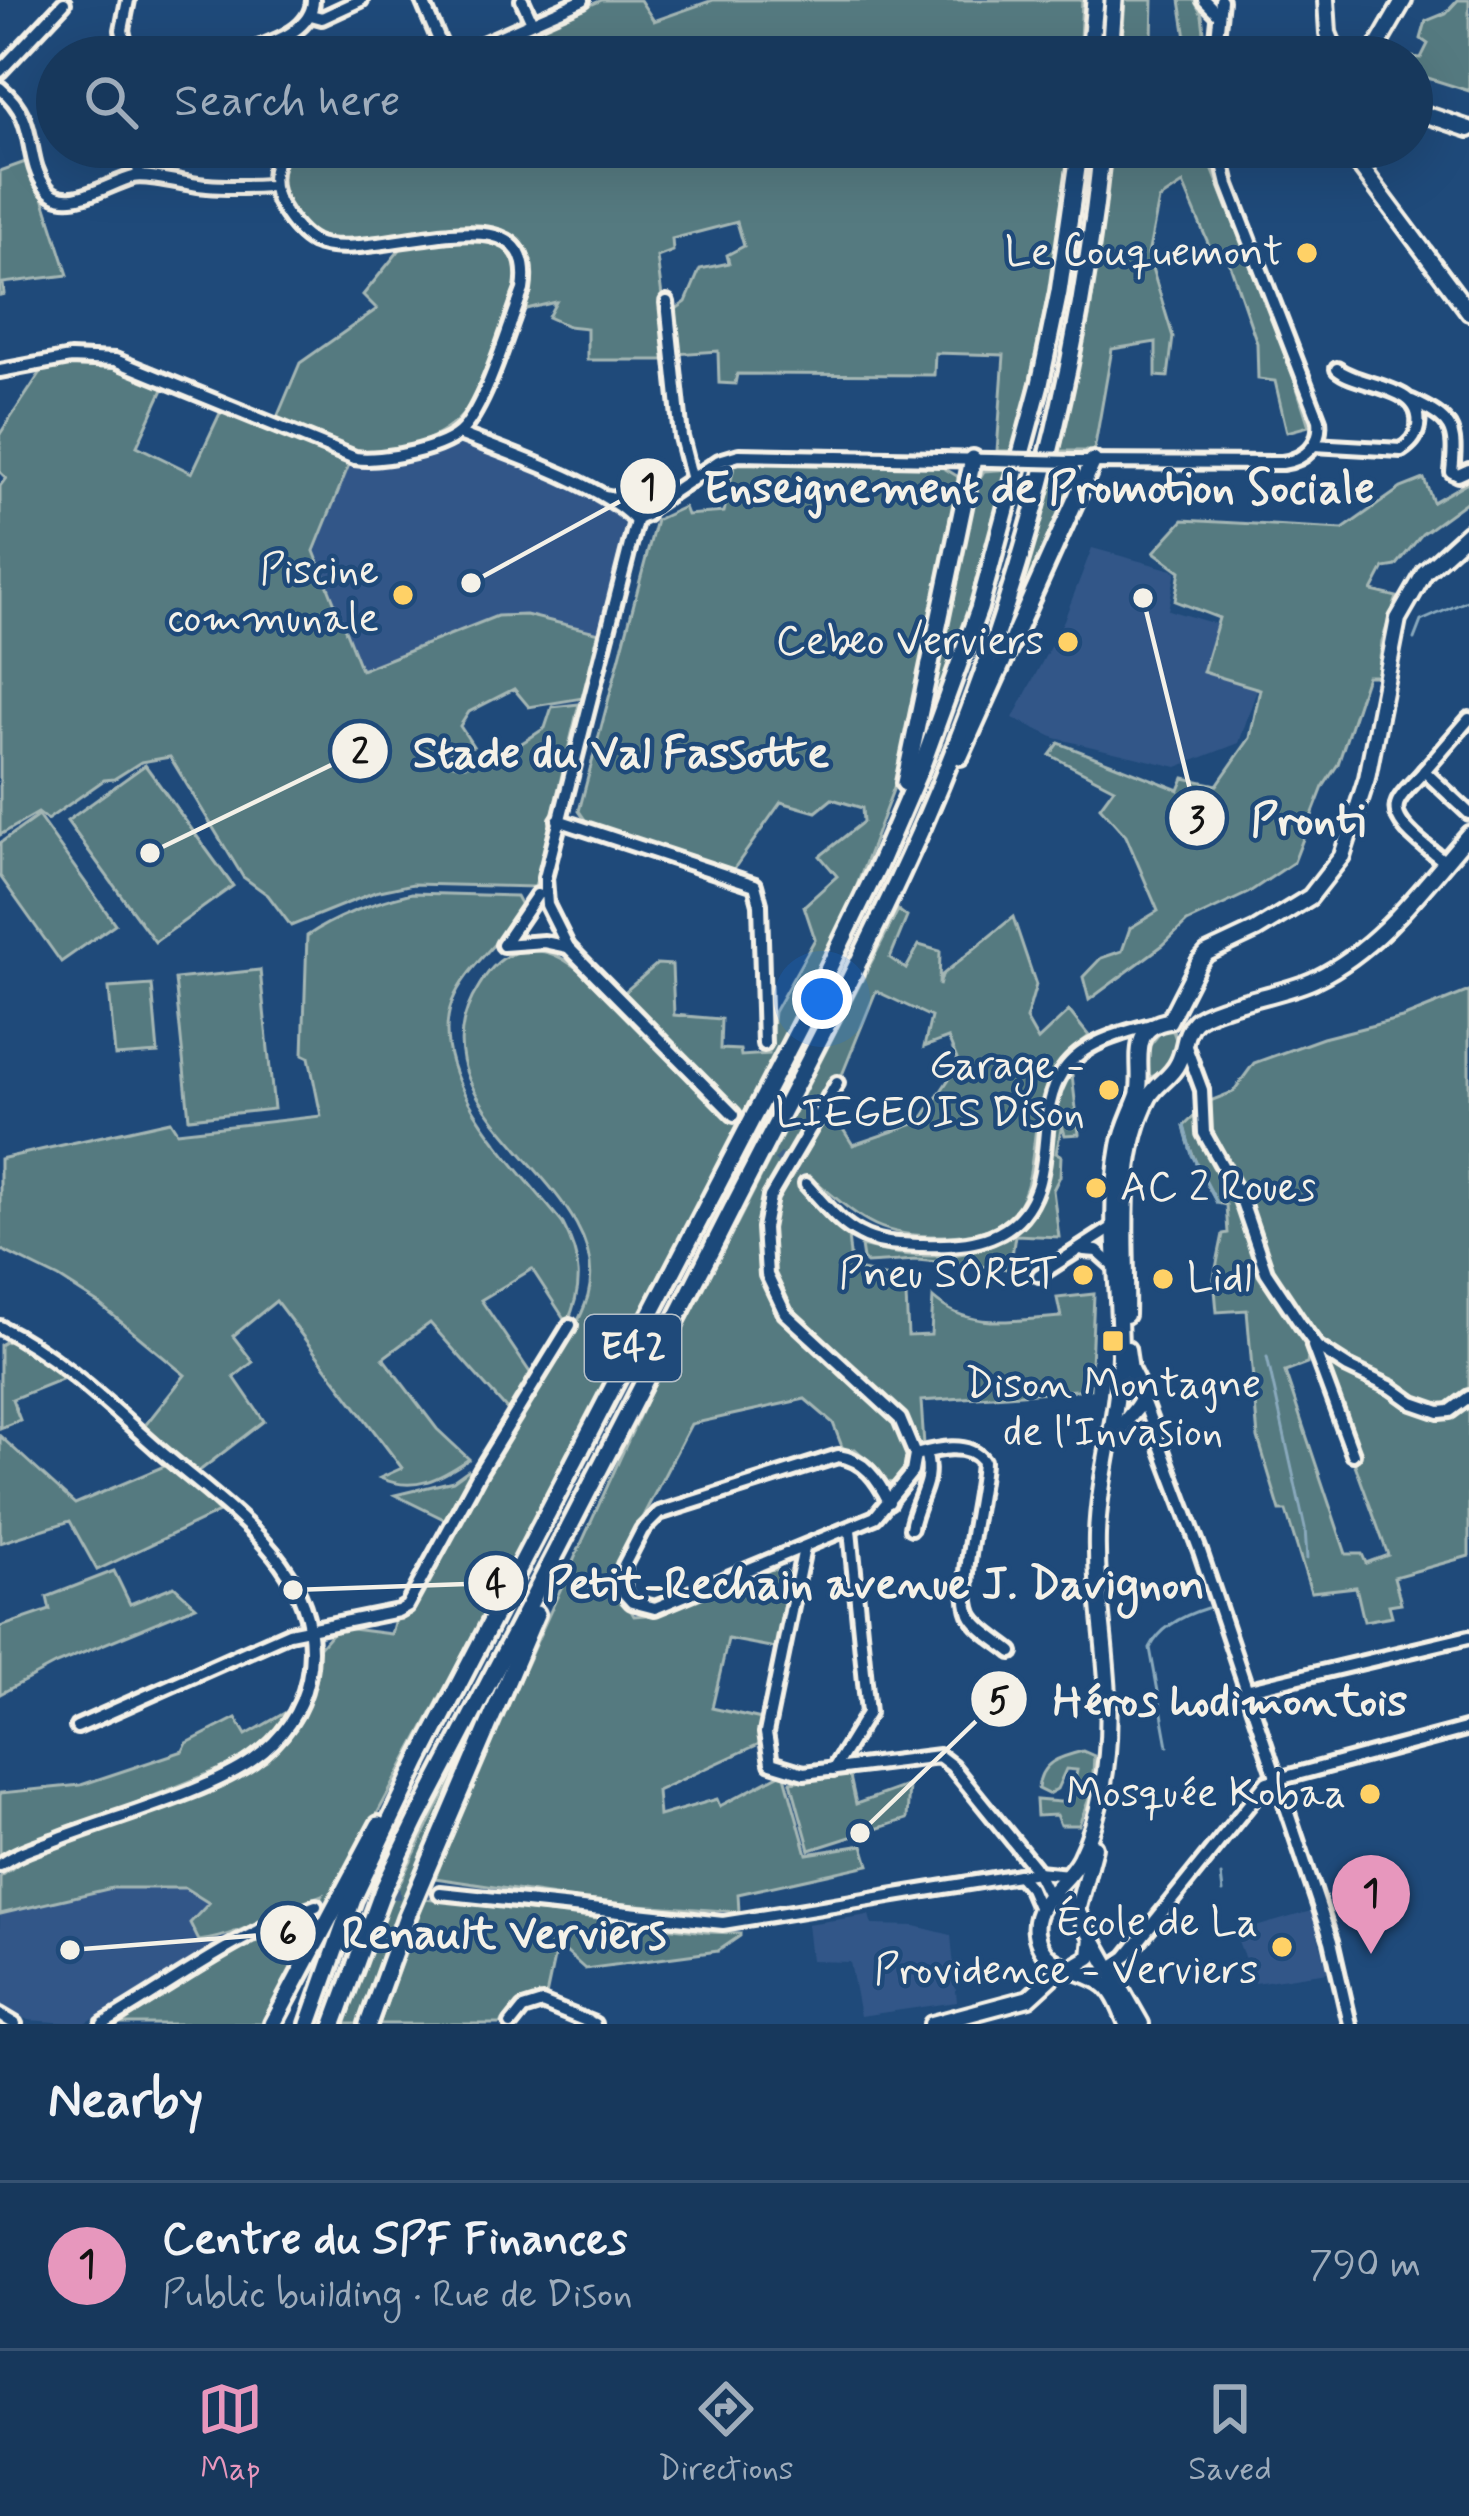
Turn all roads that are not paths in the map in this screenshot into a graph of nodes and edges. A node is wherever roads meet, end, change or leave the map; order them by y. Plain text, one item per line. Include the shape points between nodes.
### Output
1 (128, 0) edge
2 (313, 0) edge
3 (361, 0) edge
4 (422, 0) edge
5 (522, 0) edge
6 (583, 0) edge
7 (1095, 0) edge
8 (1114, 0) edge
9 (1204, 0) edge
10 (1221, 0) edge
11 (1326, 0) edge
12 (1404, 0) edge
13 (64, 3) dead end
14 (311, 15) junction
15 (1219, 15) junction
16 (532, 22) junction
17 (123, 36) edge
18 (282, 36) edge
19 (439, 36) edge
20 (499, 36) edge
21 (1092, 36) edge
22 (1111, 36) edge
23 (1217, 36) edge
24 (1330, 36) edge
25 (1383, 36) edge
26 (0, 70) edge
27 (0, 88) edge
28 (1433, 117) edge
29 (1469, 129) edge
30 (36, 161) edge
31 (38, 168) edge
32 (138, 168) edge
33 (273, 168) edge
34 (1077, 168) edge
35 (1099, 168) edge
36 (1225, 168) edge
37 (1364, 168) edge
38 (139, 176) junction
39 (273, 186) junction
40 (667, 302) dead end
41 (1469, 312) edge
42 (1337, 369) dead end
43 (0, 371) edge
44 (1409, 401) junction
45 (460, 434) junction
46 (1314, 446) junction
47 (973, 459) junction
48 (1093, 461) junction
49 (1469, 470) edge
50 (692, 480) junction
51 (632, 512) junction
52 (1469, 532) edge
53 (1469, 719) edge
54 (1424, 772) junction
55 (1469, 813) edge
56 (558, 820) junction
57 (924, 822) junction
58 (1469, 834) edge
59 (890, 838) junction
60 (1445, 862) junction
61 (537, 895) dead end
62 (568, 947) junction
63 (1163, 1022) junction
64 (1107, 1039) junction
65 (1185, 1040) junction
66 (764, 1044) dead end
67 (1137, 1057) junction
68 (1194, 1077) junction
69 (1140, 1078) junction
70 (1163, 1082) junction
71 (837, 1084) dead end
72 (734, 1115) tunnel mouth
73 (806, 1184) tunnel mouth
74 (1114, 1226) junction
75 (1081, 1250) junction
76 (1115, 1268) junction
77 (1040, 1275) dead end
78 (570, 1325) dead end
79 (0, 1327) edge
80 (1310, 1337) junction
81 (1117, 1394) junction
82 (1469, 1397) edge
83 (1137, 1398) junction
84 (920, 1454) junction
85 (1353, 1454) dead end
86 (1100, 1501) junction
87 (889, 1502) junction
88 (579, 1512) junction
89 (910, 1528) dead end
90 (850, 1530) junction
91 (804, 1549) junction
92 (310, 1628) junction
93 (1469, 1637) edge
94 (1012, 1652) dead end
95 (1245, 1690) junction
96 (77, 1727) dead end
97 (1469, 1728) edge
98 (1107, 1748) junction
99 (418, 1761) junction
100 (833, 1770) junction
101 (1275, 1778) junction
102 (1016, 1846) junction
103 (0, 1865) edge
104 (1037, 1872) junction
105 (1019, 1875) junction
106 (1069, 1875) junction
107 (440, 1893) tunnel mouth
108 (1044, 1903) junction
109 (316, 1906) tunnel mouth
110 (1077, 1911) junction
111 (1092, 1937) junction
112 (1111, 1967) junction
113 (1066, 1968) junction
114 (0, 2014) edge
115 (15, 2024) edge
116 (103, 2024) edge
117 (273, 2024) edge
118 (309, 2024) edge
119 (334, 2024) edge
120 (368, 2024) edge
121 (511, 2024) edge
122 (594, 2024) edge
123 (932, 2024) edge
124 (1127, 2024) edge
125 (1141, 2024) edge
126 (1349, 2024) edge

1 - 17 street
2 - 14 street
3 - 14 street via 322,18
4 - 19 street
5 - 16 street
6 - 16 street
7 - 21 highway
8 - 22 highway
9 - 15 street
10 - 15 street
11 - 24 main road
12 - 25 main road
13 - 26 street
14 - 18 street
15 - 23 street
16 - 20 street
27 - 30 street via 27,122
28 - 29 main road
31 - 38 street via 50,193 74,199
32 - 38 street
33 - 39 street
34 - 59 highway, E42 via 1059,292 1005,523 949,696
35 - 57 highway, E42 via 1082,296 1028,529
36 - 46 street via 1319,421
37 - 41 main road
38 - 39 street
39 - 45 street via 300,232 332,247 480,232 503,236 519,251 523,290
40 - 50 street
42 - 44 street
43 - 45 street via 70,358 115,360 356,458 395,457
44 - 46 street via 1418,428 1401,450
44 - 49 street via 1451,424 1452,472
45 - 51 street
46 - 48 street via 1282,463
47 - 48 street, bridge
47 - 50 street via 740,455
47 - 59 highway
48 - 57 highway
50 - 51 street via 645,517
51 - 56 street
52 - 63 main road via 1425,572 1398,619 1367,778 1342,856 1294,908 1208,953
53 - 54 street
54 - 55 street
54 - 60 street via 1396,815
56 - 62 street via 544,895
56 - 66 street via 755,885
57 - 88 highway, E42
58 - 60 main road
59 - 99 highway, E42
60 - 65 main road via 1348,960 1292,990 1201,1016
61 - 62 street via 503,945
62 - 72 street
63 - 64 street
63 - 65 main road via 1180,1026
63 - 67 main road
64 - 67 street via 1124,1041
64 - 73 street via 1073,1059 1058,1080 1037,1188 1003,1232 967,1246 874,1240
65 - 68 street
65 - 70 main road
67 - 69 main road
68 - 70 street
68 - 80 street via 1204,1133 1241,1199 1266,1272
69 - 70 main road
69 - 74 main road via 1119,1151
70 - 83 main road via 1138,1123 1128,1182 1127,1360
71 - 84 street via 770,1197 767,1275 785,1312 900,1420
74 - 75 street
74 - 76 main road
75 - 76 street via 1097,1251
75 - 77 street
76 - 81 main road
78 - 92 street via 407,1606
79 - 92 street via 49,1354 266,1542 298,1588
80 - 82 street via 1425,1408 1450,1411
80 - 85 street
81 - 83 main road
81 - 83 main road via 1126,1381
81 - 86 main road
83 - 86 main road via 1121,1424
83 - 95 street via 1200,1551
84 - 87 street
84 - 89 street via 928,1485
84 - 94 street via 971,1449 983,1461 969,1607
86 - 98 main road
87 - 90 street
87 - 91 street via 858,1461 832,1457 659,1513 621,1576 626,1598 656,1608
88 - 119 highway, E42 via 383,1890
88 - 120 highway
90 - 91 street
90 - 100 street via 868,1713
91 - 100 street via 767,1751 780,1768
92 - 96 street
92 - 103 street via 311,1665 298,1712 250,1762
93 - 95 street
95 - 101 street
97 - 101 street
98 - 106 main road via 1096,1815
98 - 110 main road via 1109,1790
99 - 117 highway
99 - 118 highway, E42 via 353,1899
100 - 102 street via 939,1756
101 - 112 street
101 - 126 street
102 - 104 street
102 - 105 street
104 - 105 street
104 - 106 street
104 - 108 street
105 - 107 street via 724,1923
105 - 108 street
106 - 108 main road
108 - 110 main road via 1063,1900
108 - 113 main road via 1035,1918 1038,1942
109 - 116 street via 223,1947
110 - 111 main road
111 - 112 main road
111 - 113 main road via 1090,1957
112 - 125 main road
113 - 123 main road via 1029,1998
113 - 124 main road via 1112,1990
114 - 115 street
121 - 122 street via 542,2003

